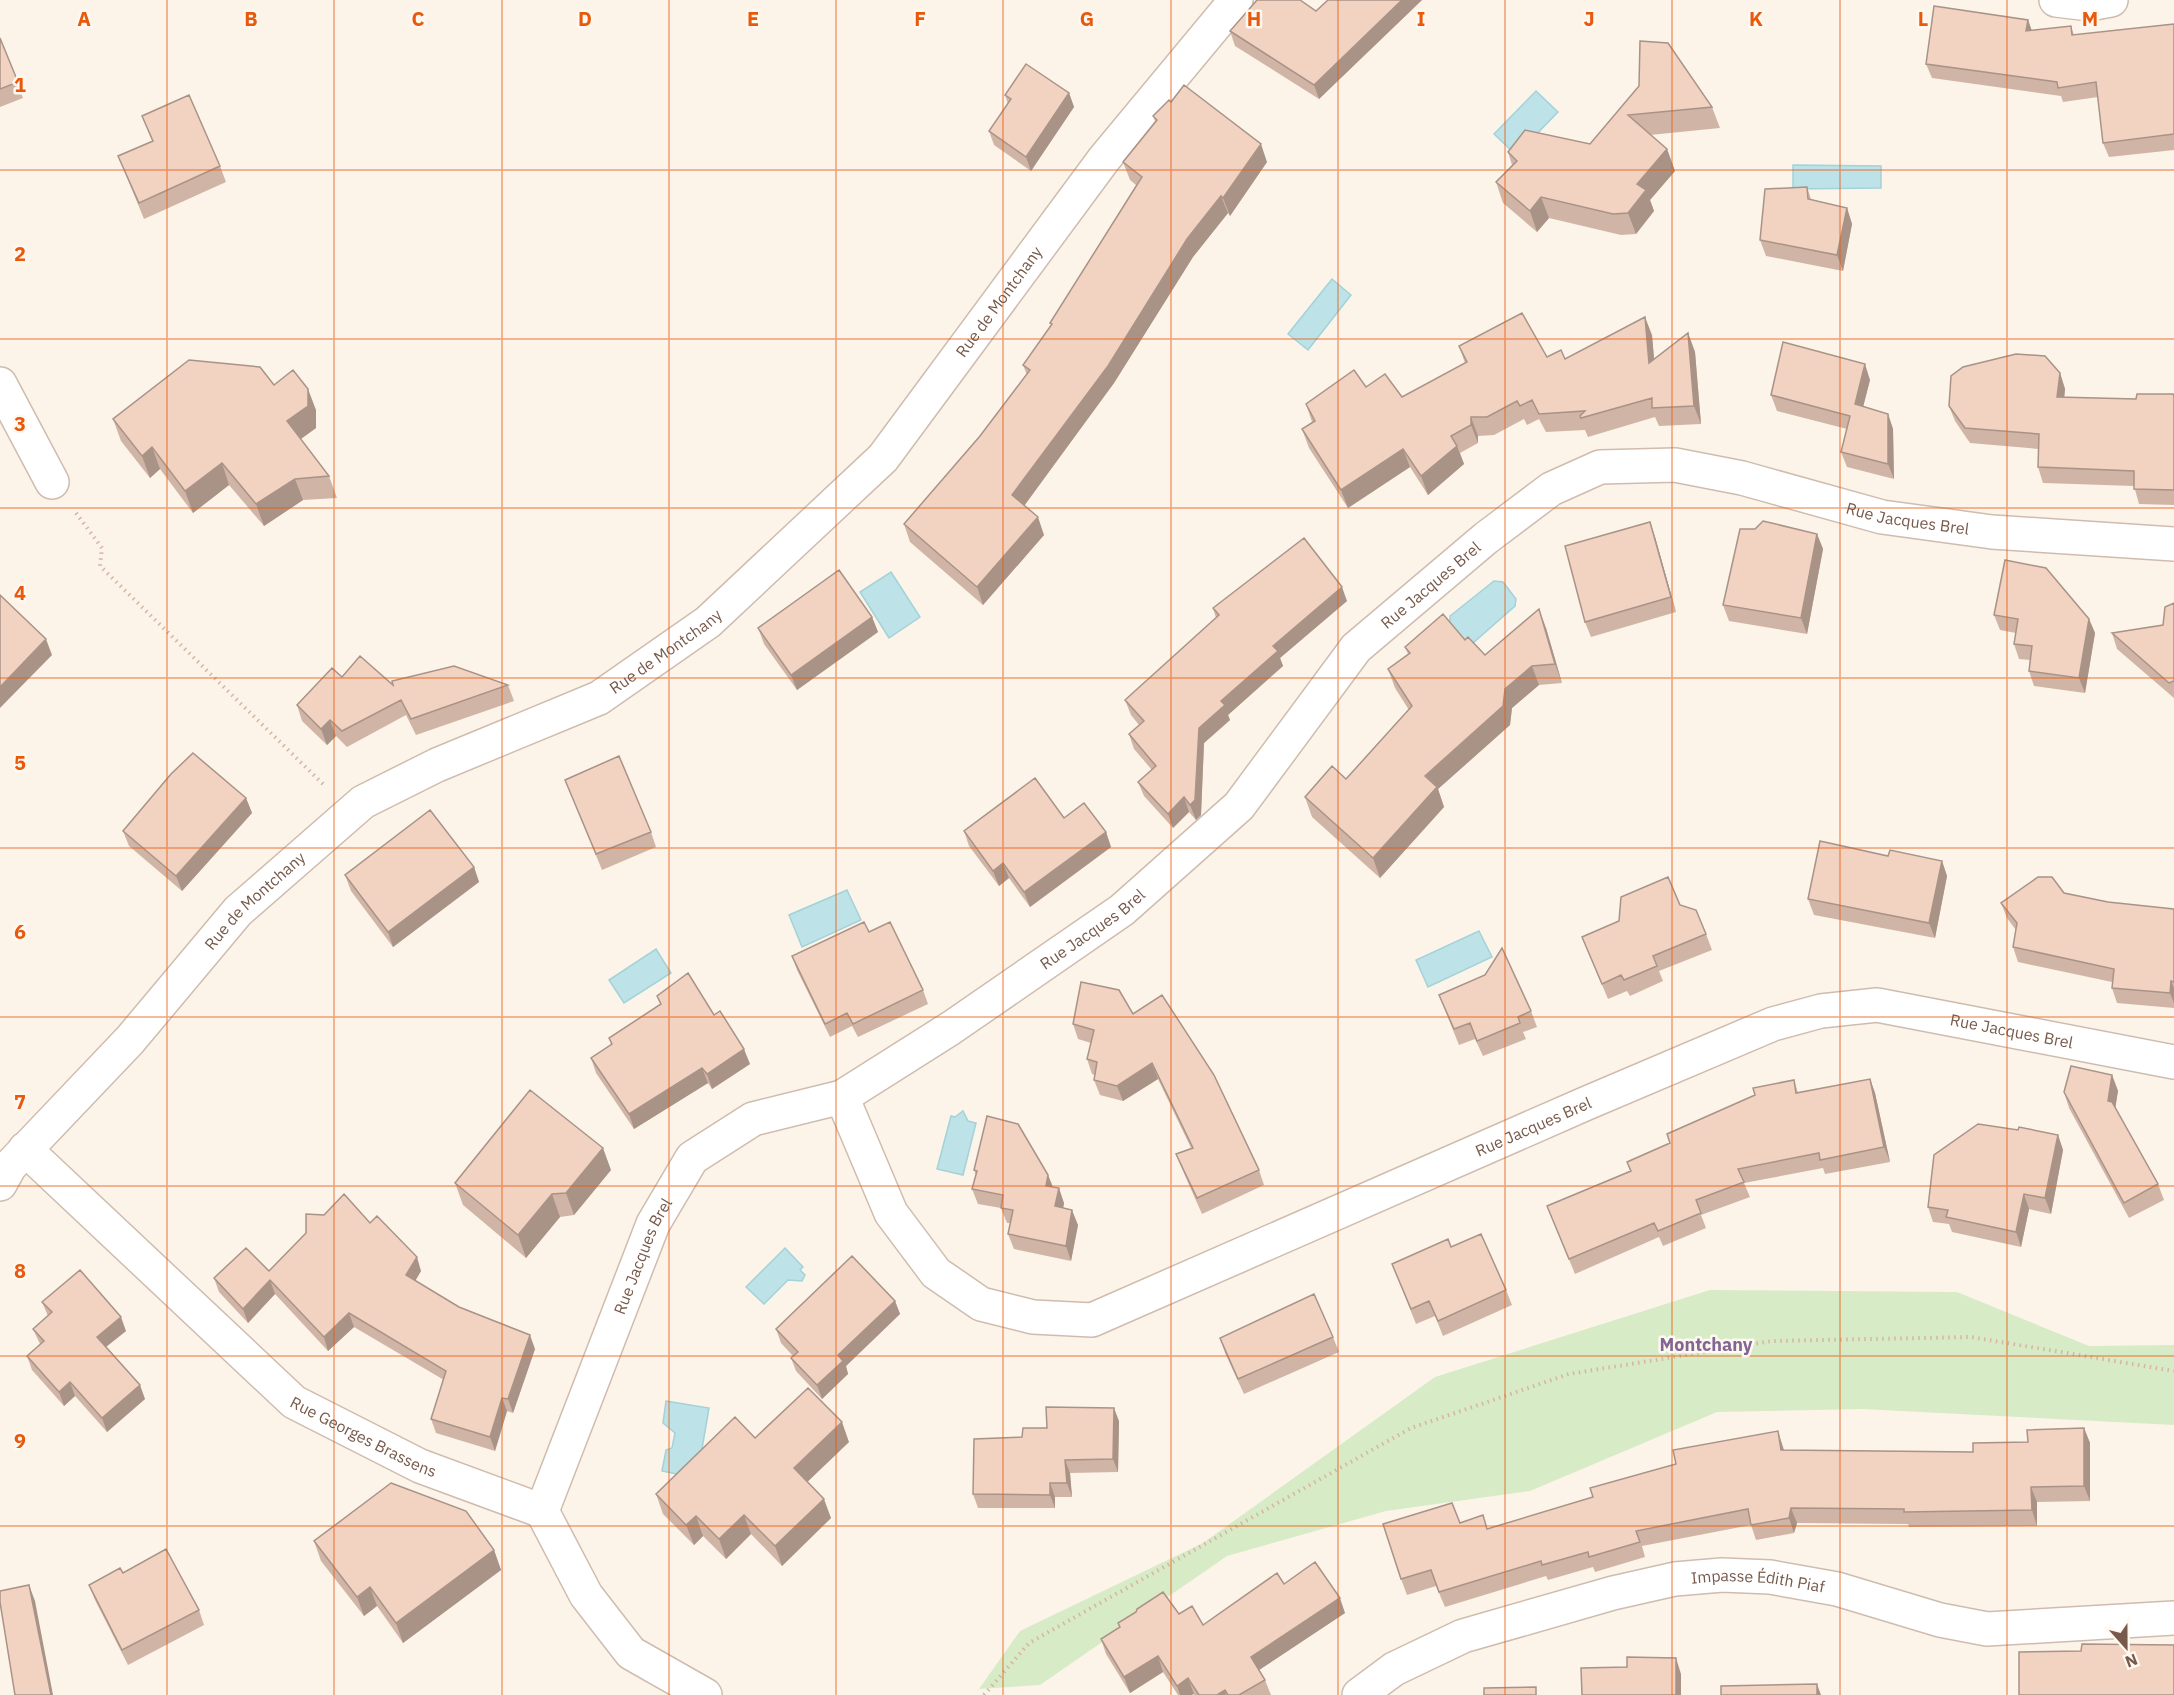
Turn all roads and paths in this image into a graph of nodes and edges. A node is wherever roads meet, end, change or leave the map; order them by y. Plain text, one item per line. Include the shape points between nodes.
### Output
1 (1236, 0) edge
2 (2056, 0) edge
3 (2111, 0) edge
4 (0, 384) edge
5 (52, 482) dead end
6 (2174, 544) edge
7 (102, 548) dead end
8 (351, 812) junction
9 (2174, 1062) edge
10 (842, 1097) junction
11 (26, 1149) junction
12 (0, 1184) edge
13 (2174, 1371) edge
14 (542, 1511) junction
15 (2174, 1618) edge
16 (705, 1695) edge
17 (984, 1695) edge
18 (1359, 1695) edge

1 - 8 street, Rue de Montchany via 1104,159 883,458 708,622 599,698 437,765 363,802
2 - 3 street via 2089,4
4 - 5 street
6 - 10 street, Rue Jacques Brel via 1992,532 1882,517 1742,478 1675,465 1600,467 1551,489 1486,537 1356,648 1239,806 1122,910 951,1028
7 - 8 path via 100,566
8 - 11 street, Rue de Montchany via 238,911 130,1040
9 - 10 street, Rue Jacques Brel via 1877,1005 1821,1011 1773,1024 1675,1065 1092,1320 1033,1317 981,1304 936,1273 891,1213
10 - 14 street, Rue Jacques Brel via 753,1119 692,1158 652,1224
11 - 12 street, Rue de Montchany
11 - 14 street, Rue Georges Brassens via 294,1402 420,1467
13 - 17 path via 1971,1337 1772,1341 1569,1374 1401,1434 1029,1643
14 - 16 street via 586,1595 631,1653
15 - 18 street, Impasse Édith Piaf via 1987,1629 1940,1620 1837,1589 1770,1577 1722,1575 1675,1579 1463,1636 1394,1670

